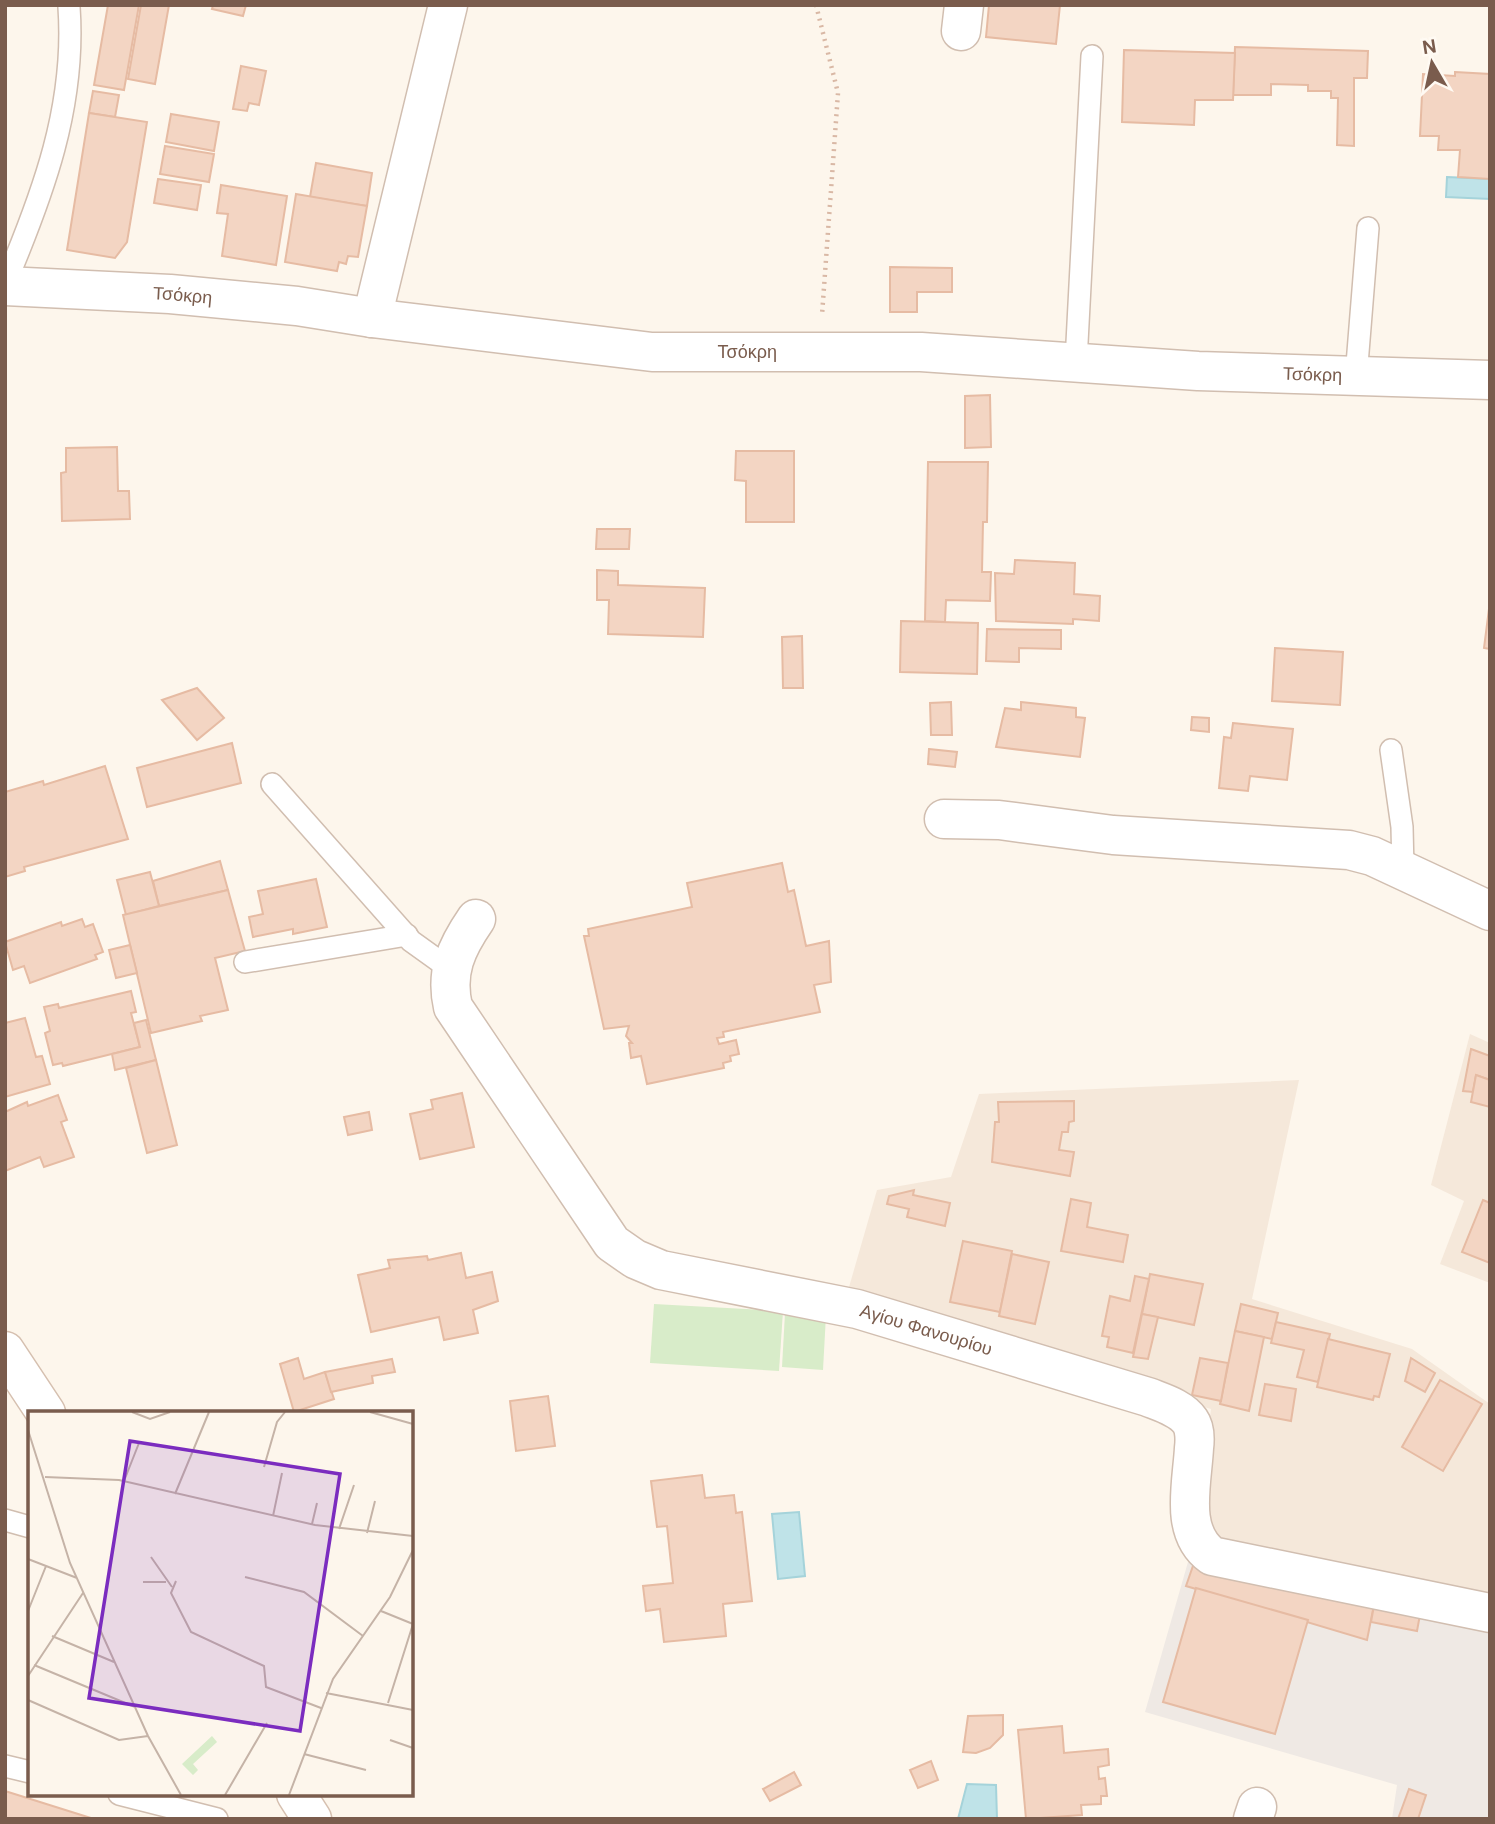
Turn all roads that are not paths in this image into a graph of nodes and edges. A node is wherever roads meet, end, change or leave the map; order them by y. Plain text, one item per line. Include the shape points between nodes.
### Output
1 (448, 5) edge
2 (69, 7) edge
3 (1092, 56) dead end
4 (1368, 228) dead end
5 (5, 285) edge
6 (372, 318) junction
7 (1076, 362) junction
8 (1356, 377) junction
9 (1490, 380) edge
10 (1391, 750) dead end
11 (272, 784) dead end
12 (944, 819) dead end
13 (1403, 870) junction
14 (1490, 911) edge
15 (476, 919) dead end
16 (407, 935) junction
17 (245, 962) dead end
18 (450, 969) junction
19 (5, 1351) edge
20 (45, 1411) edge
21 (5, 1520) edge
22 (28, 1526) edge
23 (1490, 1613) edge
24 (5, 1766) edge
25 (28, 1772) edge
26 (127, 1796) edge
27 (297, 1796) edge
28 (217, 1819) edge
29 (312, 1819) edge

1 - 6 street
2 - 5 lane via 69,72 54,156
3 - 7 lane
4 - 8 lane
5 - 6 street, Τσόκρη via 170,294
6 - 7 street, Τσόκρη via 652,352 921,352
7 - 8 street, Τσόκρη
8 - 9 street, Τσόκρη
10 - 13 lane
11 - 16 lane
12 - 13 street via 1349,850
13 - 14 street
15 - 18 street, Αγίου Φανουρίου
16 - 17 lane
16 - 18 lane
18 - 23 street, Αγίου Φανουρίου via 453,1007 612,1242 635,1259 661,1270 857,1309 1148,1396 1178,1410 1192,1423 1193,1535 1212,1556
19 - 20 street
21 - 22 lane
24 - 25 lane
26 - 28 lane
27 - 29 street

